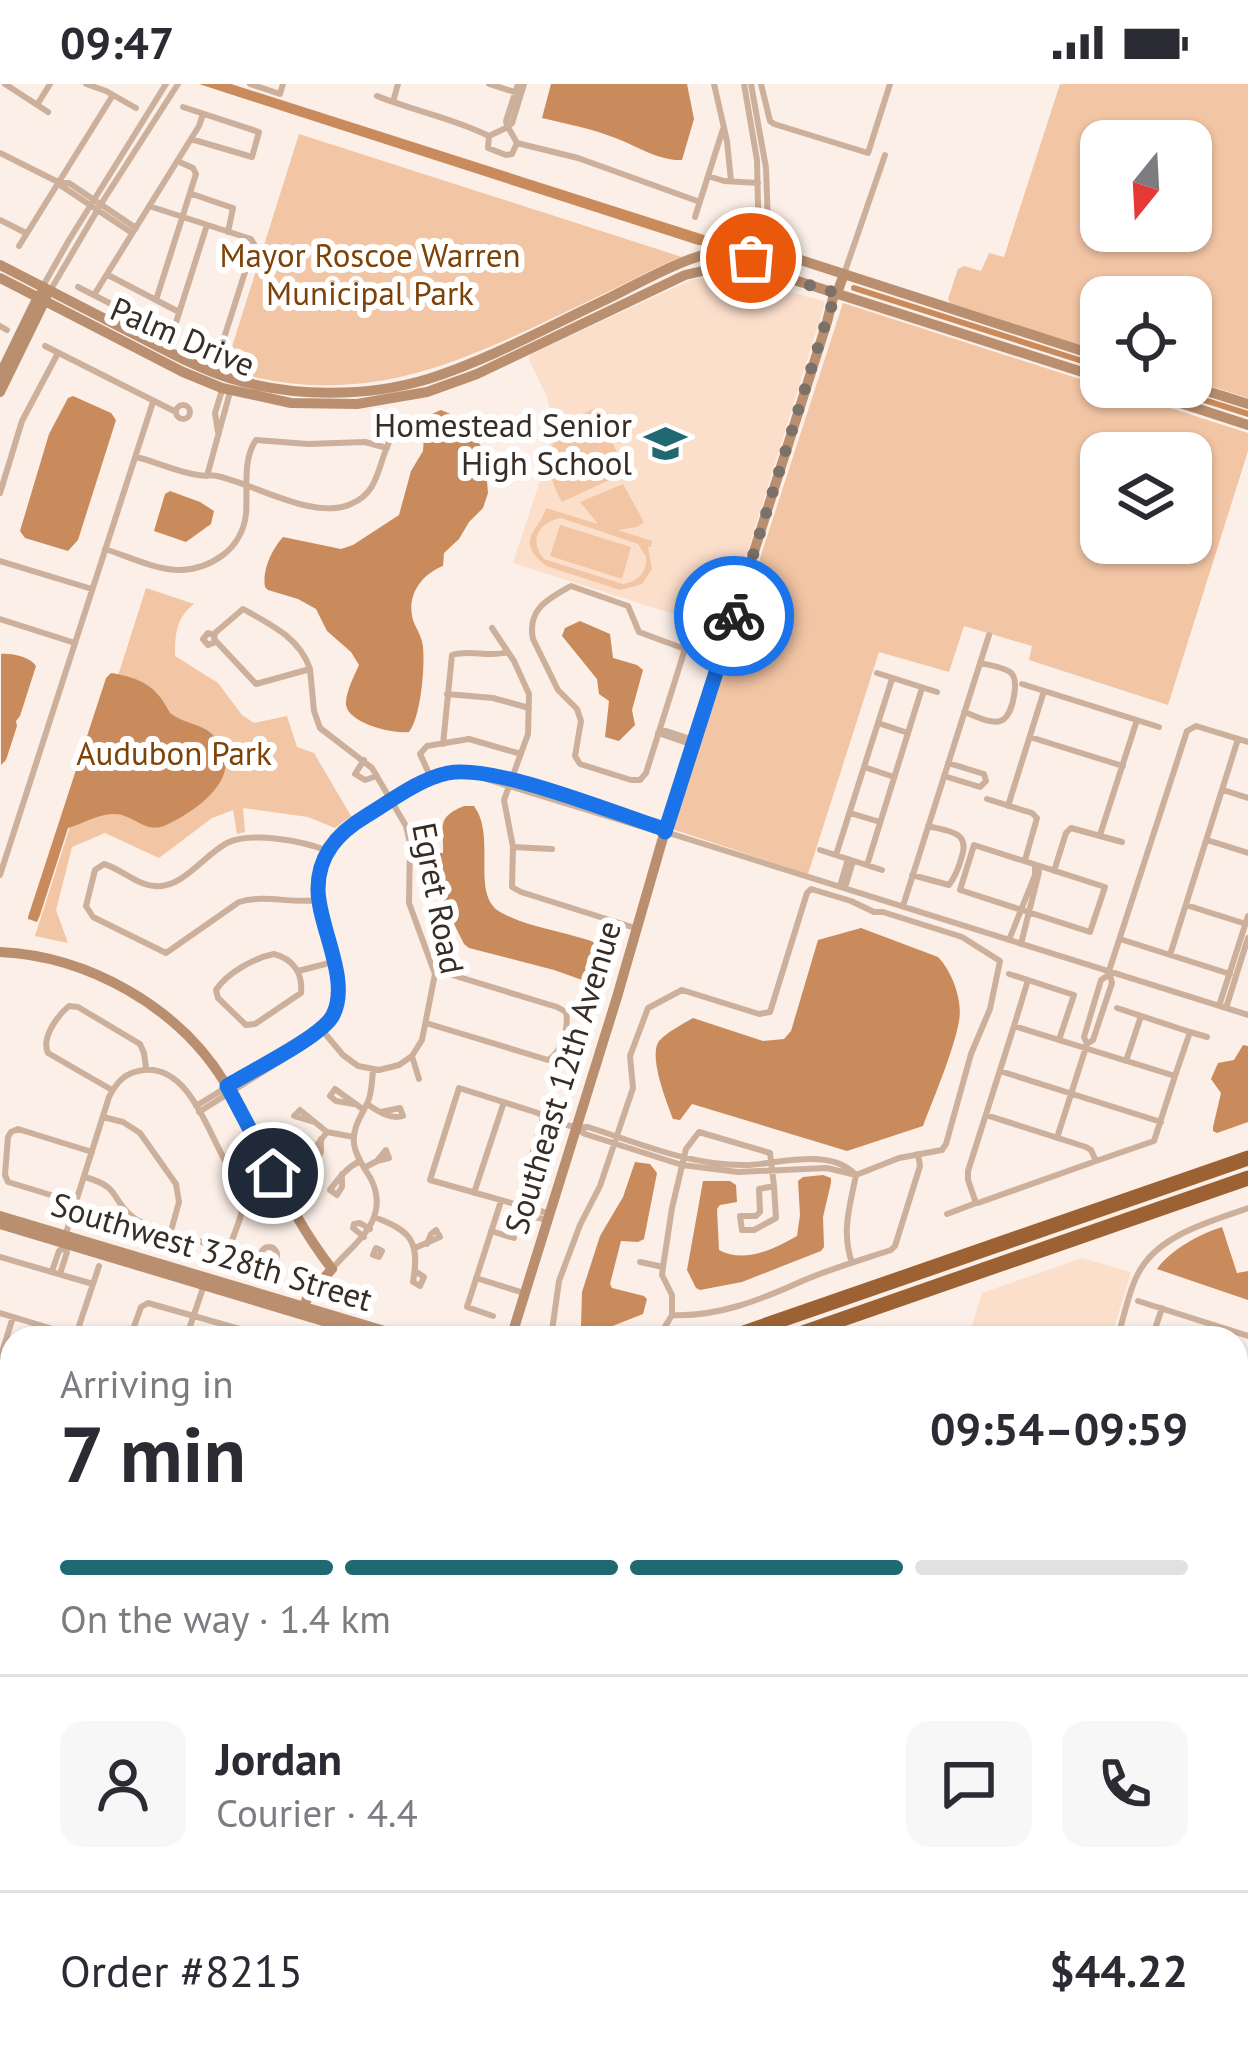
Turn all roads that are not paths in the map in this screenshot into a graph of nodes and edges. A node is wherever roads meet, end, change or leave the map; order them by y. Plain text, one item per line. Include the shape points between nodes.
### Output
1 (4, 84) edge
2 (50, 84) edge
3 (86, 84) edge
4 (166, 84) edge
5 (178, 84) edge
6 (250, 84) edge
7 (283, 84) edge
8 (398, 84) edge
9 (489, 84) edge
10 (714, 84) edge
11 (748, 84) edge
12 (761, 84) edge
13 (890, 84) edge
14 (520, 89) edge
15 (113, 94) junction
16 (377, 96) dead end
17 (393, 102) junction
18 (37, 105) junction
19 (183, 107) dead end
20 (136, 108) dead end
21 (48, 112) dead end
22 (203, 114) junction
23 (508, 127) junction
24 (724, 128) junction
25 (489, 136) junction
26 (191, 139) junction
27 (517, 143) junction
28 (0, 153) edge
29 (885, 155) dead end
30 (177, 161) junction
31 (708, 176) junction
32 (58, 182) junction
33 (731, 182) junction
34 (759, 184) junction
35 (190, 193) junction
36 (700, 202) junction
37 (95, 205) junction
38 (149, 206) junction
39 (183, 217) junction
40 (695, 218) dead end
41 (0, 220) edge
42 (207, 225) junction
43 (134, 230) junction
44 (228, 232) junction
45 (26, 233) junction
46 (19, 246) dead end
47 (762, 251) junction
48 (709, 261) junction
49 (0, 265) edge
50 (760, 270) junction
51 (107, 274) junction
52 (844, 274) junction
53 (0, 278) edge
54 (78, 287) dead end
55 (837, 293) junction
56 (44, 294) junction
57 (94, 295) junction
58 (156, 300) junction
59 (179, 312) junction
60 (44, 346) dead end
61 (1080, 350) edge
62 (58, 353) junction
63 (1080, 371) edge
64 (0, 374) edge
65 (222, 377) junction
66 (0, 392) edge
67 (1212, 393) edge
68 (153, 402) junction
69 (1248, 404) edge
70 (1197, 408) edge
71 (394, 417) dead end
72 (204, 419) dead end
73 (1248, 424) edge
74 (387, 448) junction
75 (135, 456) junction
76 (207, 476) junction
77 (247, 486) junction
78 (0, 493) edge
79 (105, 549) junction
80 (0, 561) edge
81 (92, 590) junction
82 (0, 619) edge
83 (492, 628) dead end
84 (989, 635) dead end
85 (76, 643) junction
86 (508, 652) junction
87 (980, 663) junction
88 (310, 669) junction
89 (878, 673) dead end
90 (892, 679) junction
91 (1022, 684) dead end
92 (922, 688) junction
93 (1044, 691) junction
94 (938, 692) dead end
95 (447, 694) junction
96 (529, 708) junction
97 (964, 712) junction
98 (1137, 721) junction
99 (878, 723) junction
100 (1159, 727) dead end
101 (659, 732) junction
102 (908, 733) junction
103 (1030, 736) junction
104 (1238, 739) junction
105 (694, 742) junction
106 (1248, 742) edge
107 (443, 744) junction
108 (522, 754) junction
109 (364, 760) junction
110 (948, 763) junction
111 (1123, 766) junction
112 (864, 767) junction
113 (377, 776) junction
114 (944, 776) junction
115 (894, 777) junction
116 (431, 778) junction
117 (511, 783) junction
118 (1223, 790) junction
119 (1248, 798) edge
120 (987, 799) dead end
121 (392, 801) junction
122 (1008, 806) junction
123 (850, 813) junction
124 (880, 822) junction
125 (928, 826) junction
126 (665, 832) junction
127 (1100, 835) junction
128 (1207, 840) junction
129 (1122, 842) dead end
130 (513, 847) junction
131 (552, 849) dead end
132 (820, 850) dead end
133 (328, 851) junction
134 (1248, 853) edge
135 (836, 855) junction
136 (851, 860) junction
137 (1024, 861) junction
138 (867, 865) junction
139 (1039, 867) junction
140 (882, 870) dead end
141 (1054, 871) junction
142 (0, 875) edge
143 (912, 875) junction
144 (842, 887) junction
145 (1033, 887) junction
146 (870, 896) junction
147 (319, 900) junction
148 (1186, 904) junction
149 (903, 906) junction
150 (866, 910) junction
151 (1020, 910) junction
152 (1029, 913) junction
153 (1247, 920) edge
154 (635, 928) junction
155 (1248, 938) edge
156 (1120, 939) junction
157 (1009, 940) junction
158 (1021, 944) junction
159 (0, 952) edge
160 (1170, 955) junction
161 (333, 962) junction
162 (1241, 962) edge
163 (298, 971) junction
164 (435, 974) junction
165 (1009, 974) dead end
166 (1109, 974) junction
167 (1230, 974) junction
168 (1028, 980) junction
169 (1222, 1007) junction
170 (1117, 1008) dead end
171 (1248, 1015) edge
172 (1141, 1016) junction
173 (426, 1023) junction
174 (1088, 1023) junction
175 (1014, 1026) junction
176 (1098, 1026) junction
177 (322, 1030) junction
178 (1190, 1032) junction
179 (1207, 1037) dead end
180 (1059, 1040) junction
181 (1086, 1046) junction
182 (412, 1056) junction
183 (1126, 1061) junction
184 (146, 1070) junction
185 (373, 1070) junction
186 (1000, 1070) junction
187 (1175, 1076) junction
188 (418, 1079) dead end
189 (229, 1089) junction
190 (112, 1090) junction
191 (1071, 1094) junction
192 (504, 1102) junction
193 (354, 1104) dead end
194 (365, 1107) junction
195 (198, 1109) junction
196 (381, 1112) dead end
197 (986, 1115) junction
198 (103, 1117) junction
199 (543, 1118) junction
200 (314, 1122) dead end
201 (1161, 1122) junction
202 (576, 1128) junction
203 (354, 1137) junction
204 (1058, 1138) junction
205 (615, 1140) junction
206 (92, 1152) junction
207 (918, 1154) junction
208 (1248, 1157) edge
209 (377, 1161) dead end
210 (683, 1161) junction
211 (1096, 1161) junction
212 (362, 1165) junction
213 (772, 1167) junction
214 (342, 1174) dead end
215 (856, 1175) junction
216 (85, 1177) junction
217 (1248, 1178) edge
218 (774, 1186) junction
219 (474, 1193) junction
220 (501, 1202) junction
221 (76, 1203) junction
222 (976, 1203) junction
223 (517, 1204) junction
224 (1248, 1208) edge
225 (947, 1214) dead end
226 (374, 1217) junction
227 (548, 1217) junction
228 (0, 1220) edge
229 (171, 1231) junction
230 (491, 1231) junction
231 (365, 1235) junction
232 (514, 1238) dead end
233 (64, 1242) junction
234 (427, 1244) dead end
235 (415, 1247) junction
236 (229, 1249) junction
237 (374, 1250) dead end
238 (0, 1256) edge
239 (261, 1257) dead end
240 (640, 1262) dead end
241 (852, 1263) junction
242 (98, 1266) dead end
243 (663, 1268) junction
244 (332, 1269) junction
245 (415, 1271) dead end
246 (56, 1273) junction
247 (476, 1278) junction
248 (205, 1282) junction
249 (93, 1284) junction
250 (525, 1293) junction
251 (1138, 1301) dead end
252 (1162, 1309) junction
253 (302, 1311) junction
254 (0, 1313) edge
255 (193, 1315) junction
256 (672, 1315) junction
257 (493, 1316) dead end
258 (13, 1317) junction
259 (10, 1326) edge
260 (41, 1326) edge
261 (79, 1326) edge
262 (134, 1326) edge
263 (190, 1326) edge
264 (222, 1326) edge
265 (345, 1326) edge
266 (361, 1326) edge
267 (515, 1326) edge
268 (553, 1326) edge
269 (665, 1326) edge
270 (763, 1326) edge
271 (822, 1326) edge
272 (1122, 1326) edge
273 (1156, 1326) edge
274 (1216, 1326) edge

1 - 18 street
2 - 18 street
3 - 15 street
4 - 37 street
5 - 37 street
6 - 7 street via 280,94
8 - 17 street
9 - 14 street
10 - 24 street
11 - 34 street
11 - 47 street via 766,168
12 - 13 street via 774,124 868,153
14 - 23 street
15 - 20 street
15 - 32 street
16 - 17 street
17 - 25 street
18 - 21 street
19 - 22 street
22 - 26 street
22 - 26 street via 259,132 252,158
23 - 25 street
23 - 27 street
24 - 31 street
24 - 33 street
25 - 27 street via 488,148 506,155
26 - 30 street
27 - 36 street
28 - 32 street
29 - 52 street
30 - 35 street via 195,170
30 - 38 street
31 - 33 street
31 - 36 street
32 - 37 street
32 - 45 street
33 - 34 street
34 - 47 street
35 - 39 street
35 - 44 street via 233,208
36 - 40 street
37 - 43 street
37 - 56 street
38 - 39 street
38 - 43 street
39 - 42 street
39 - 58 street
41 - 45 street
42 - 44 street
42 - 59 street
43 - 51 street
44 - 65 street via 254,244
45 - 46 street
47 - 48 street, Palm Drive
47 - 50 street via 751,261
47 - 52 street
48 - 50 street, Palm Drive
48 - 65 street, Palm Drive via 427,392 291,403
49 - 56 street, Palm Drive
50 - 55 street, Palm Drive
51 - 57 street
51 - 58 street
52 - 55 street, Southeast 12th Avenue
52 - 61 street
53 - 56 street, Palm Drive
54 - 57 street
55 - 63 street, Palm Drive
55 - 105 street, Southeast 12th Avenue
56 - 64 street
56 - 65 street, Palm Drive
56 - 65 street, Palm Drive via 152,358
56 - 66 street
57 - 59 street via 172,335
58 - 59 street
60 - 62 street
62 - 68 street
62 - 78 street via 22,421
65 - 76 street
67 - 69 street
68 - 72 street via 176,412 184,405
68 - 75 street
70 - 73 street
71 - 74 street
74 - 77 street via 371,489 348,506 324,508
74 - 77 street via 256,440
75 - 76 street
75 - 79 street
76 - 77 street
77 - 79 street via 242,531 204,567 181,572
79 - 81 street
80 - 81 street
81 - 85 street
82 - 85 street
83 - 86 street
84 - 87 street
85 - 142 street
86 - 95 street via 452,655
86 - 96 street
87 - 97 street
87 - 97 street via 1010,672 1016,686 1001,721
88 - 88 street via 256,684 215,639 243,609 281,630
88 - 109 street, Egret Road via 320,728
89 - 90 street
90 - 92 street
90 - 99 street
91 - 93 street
92 - 94 street
92 - 102 street
93 - 98 street
93 - 103 street
95 - 96 street
95 - 107 street
96 - 108 street
97 - 110 street
98 - 100 street
98 - 111 street
99 - 102 street
99 - 112 street
101 - 101 street via 640,780 580,764 577,709 558,690 530,631 543,602 571,586 628,606 639,632 685,649
101 - 105 street
102 - 115 street
103 - 111 street
103 - 122 street
104 - 106 street
104 - 118 street
104 - 156 street via 1190,727
105 - 126 street, Southeast 12th Avenue
107 - 108 street via 473,740
107 - 116 street via 421,751
108 - 117 street
109 - 113 street, Egret Road
109 - 113 street via 355,774
110 - 114 street
110 - 114 street via 986,781 980,787
111 - 127 street
112 - 115 street
112 - 123 street
113 - 121 street, Egret Road
114 - 125 street
115 - 124 street
116 - 117 street via 478,773
116 - 121 street
117 - 126 street
117 - 130 street via 504,802
118 - 119 street
118 - 128 street
120 - 122 street
121 - 133 street via 346,828
121 - 164 street, Egret Road via 410,843 409,903
122 - 137 street via 1036,818
123 - 124 street
123 - 135 street
124 - 138 street
125 - 143 street
125 - 143 street via 962,838 954,880
126 - 144 street
126 - 154 street, Southeast 12th Avenue
127 - 129 street
127 - 141 street via 1071,828
128 - 134 street
128 - 148 street
130 - 131 street
130 - 154 street via 513,889
132 - 135 street
133 - 147 street
133 - 147 street via 242,838 157,886 99,865 86,901 93,917 166,953 238,902
135 - 136 street
136 - 138 street
136 - 144 street
137 - 139 street
137 - 151 street via 974,845 960,890
138 - 140 street
139 - 141 street
139 - 145 street
141 - 152 street via 1105,887 1090,932
143 - 149 street
144 - 146 street
145 - 151 street
145 - 152 street
146 - 149 street
146 - 150 street
147 - 161 street
148 - 153 street
148 - 160 street
149 - 157 street
150 - 205 street via 809,891 770,1012 682,989 648,1007
150 - 207 street via 962,937 1000,961 946,1144
151 - 152 street
151 - 157 street
152 - 158 street
153 - 162 street
154 - 202 street, Southeast 12th Avenue
155 - 162 street
156 - 160 street
156 - 166 street
157 - 158 street
158 - 166 street
159 - 189 street via 59,962 129,991 187,1036
160 - 167 street
161 - 163 street
161 - 177 street via 339,999
162 - 167 street
162 - 169 street
163 - 163 street via 269,954 224,980 216,994 251,1026 298,997
164 - 173 street, Egret Road
164 - 173 street via 568,1018 548,1060
165 - 168 street
166 - 169 street
166 - 174 street
166 - 176 street
167 - 169 street
168 - 175 street
168 - 180 street via 1074,995
169 - 171 street
170 - 172 street
172 - 178 street
172 - 183 street
173 - 182 street, Egret Road
174 - 176 street
174 - 181 street
175 - 180 street
175 - 186 street
176 - 181 street
177 - 185 street via 350,1061
177 - 189 street
178 - 179 street
178 - 187 street
180 - 181 street
181 - 183 street
181 - 191 street
182 - 185 street
182 - 188 street
183 - 187 street
184 - 190 street
184 - 190 street via 133,1039 69,1006 45,1048
184 - 195 street via 170,1076
185 - 194 street
186 - 191 street
186 - 197 street
187 - 201 street
189 - 195 street
189 - 244 street
190 - 198 street
191 - 201 street
191 - 204 street
192 - 199 street
192 - 219 street
192 - 219 street via 459,1088 430,1180
193 - 194 street
194 - 196 street
194 - 203 street
195 - 236 street via 242,1198
197 - 204 street
197 - 222 street via 968,1171
198 - 206 street
198 - 229 street via 140,1133 176,1184
199 - 202 street
199 - 223 street
200 - 203 street via 324,1136
201 - 211 street via 1154,1141
202 - 205 street
202 - 227 street, Southeast 12th Avenue
203 - 212 street
204 - 211 street via 1086,1147
205 - 210 street
205 - 268 street via 559,1281
206 - 216 street
206 - 221 street via 11,1132 8,1182
207 - 215 street
207 - 241 street via 895,1246
208 - 270 highway
209 - 212 street
210 - 213 street via 738,1172
210 - 213 street via 699,1132 770,1153
210 - 243 street
211 - 222 street
212 - 214 street
212 - 226 street via 375,1190
213 - 215 street
213 - 218 street
215 - 241 street via 845,1222
216 - 221 street
216 - 229 street via 110,1187 137,1221
217 - 271 highway
218 - 218 street via 776,1218 742,1230 740,1216 760,1212 759,1189
219 - 220 street
220 - 223 street
220 - 230 street
221 - 233 street
222 - 225 street
223 - 227 street via 527,1215
224 - 272 street via 1194,1228 1147,1260
226 - 231 street
226 - 235 street via 403,1229
227 - 250 street, Southeast 12th Avenue
228 - 233 street, Southwest 328th Street
229 - 236 street
230 - 232 street
230 - 247 street
231 - 237 street
231 - 244 street
233 - 246 street
233 - 248 street, Southwest 328th Street
234 - 235 street
235 - 245 street
236 - 239 street
238 - 246 street
240 - 243 street
241 - 256 street via 778,1294
242 - 249 street
243 - 256 street
244 - 253 street
246 - 249 street
247 - 250 street
247 - 257 street via 467,1307
248 - 253 street, Southwest 328th Street
248 - 255 street
249 - 261 street
250 - 267 street, Southeast 12th Avenue
251 - 252 street
252 - 273 street
252 - 274 street
253 - 265 street, Southwest 328th Street
253 - 266 street, Southwest 328th Street
254 - 258 street
255 - 262 street via 152,1304 141,1307
255 - 263 street
255 - 264 street
256 - 269 street
258 - 259 street
258 - 260 street

